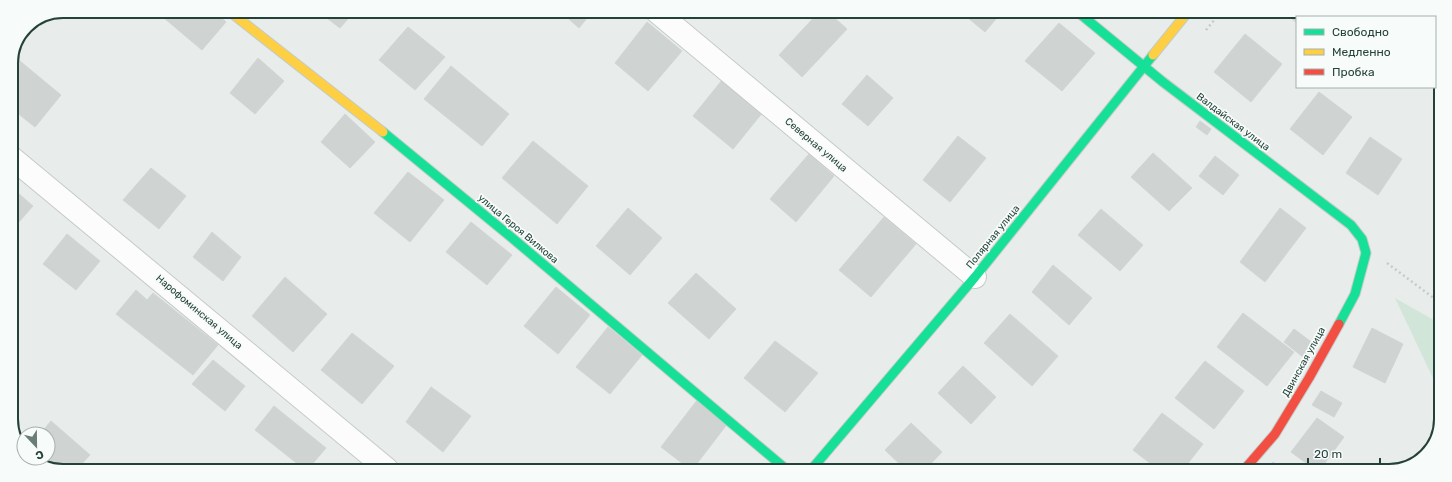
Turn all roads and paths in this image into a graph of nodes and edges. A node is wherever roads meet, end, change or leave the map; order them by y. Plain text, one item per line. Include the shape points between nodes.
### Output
1 (238, 18) edge
2 (664, 18) edge
3 (1085, 18) edge
4 (1183, 18) edge
5 (1143, 66) junction
6 (18, 163) edge
7 (1366, 254) joint
8 (1382, 259) dead end
9 (975, 278) junction
10 (1434, 298) edge
11 (381, 464) edge
12 (780, 464) edge
13 (816, 464) edge
14 (1249, 464) edge

1 - 12 street, улица Героя Вилкова via 411,153
2 - 9 street, Северная улица
3 - 5 street, Валдайская улица
4 - 5 street, Полярная улица
5 - 7 street, Валдайская улица via 1351,225 1362,239
5 - 9 street, Полярная улица
6 - 11 street, Нарофоминская улица
7 - 14 street, Двинская улица via 1355,294 1309,378 1275,434
8 - 10 path
9 - 13 street, Полярная улица

